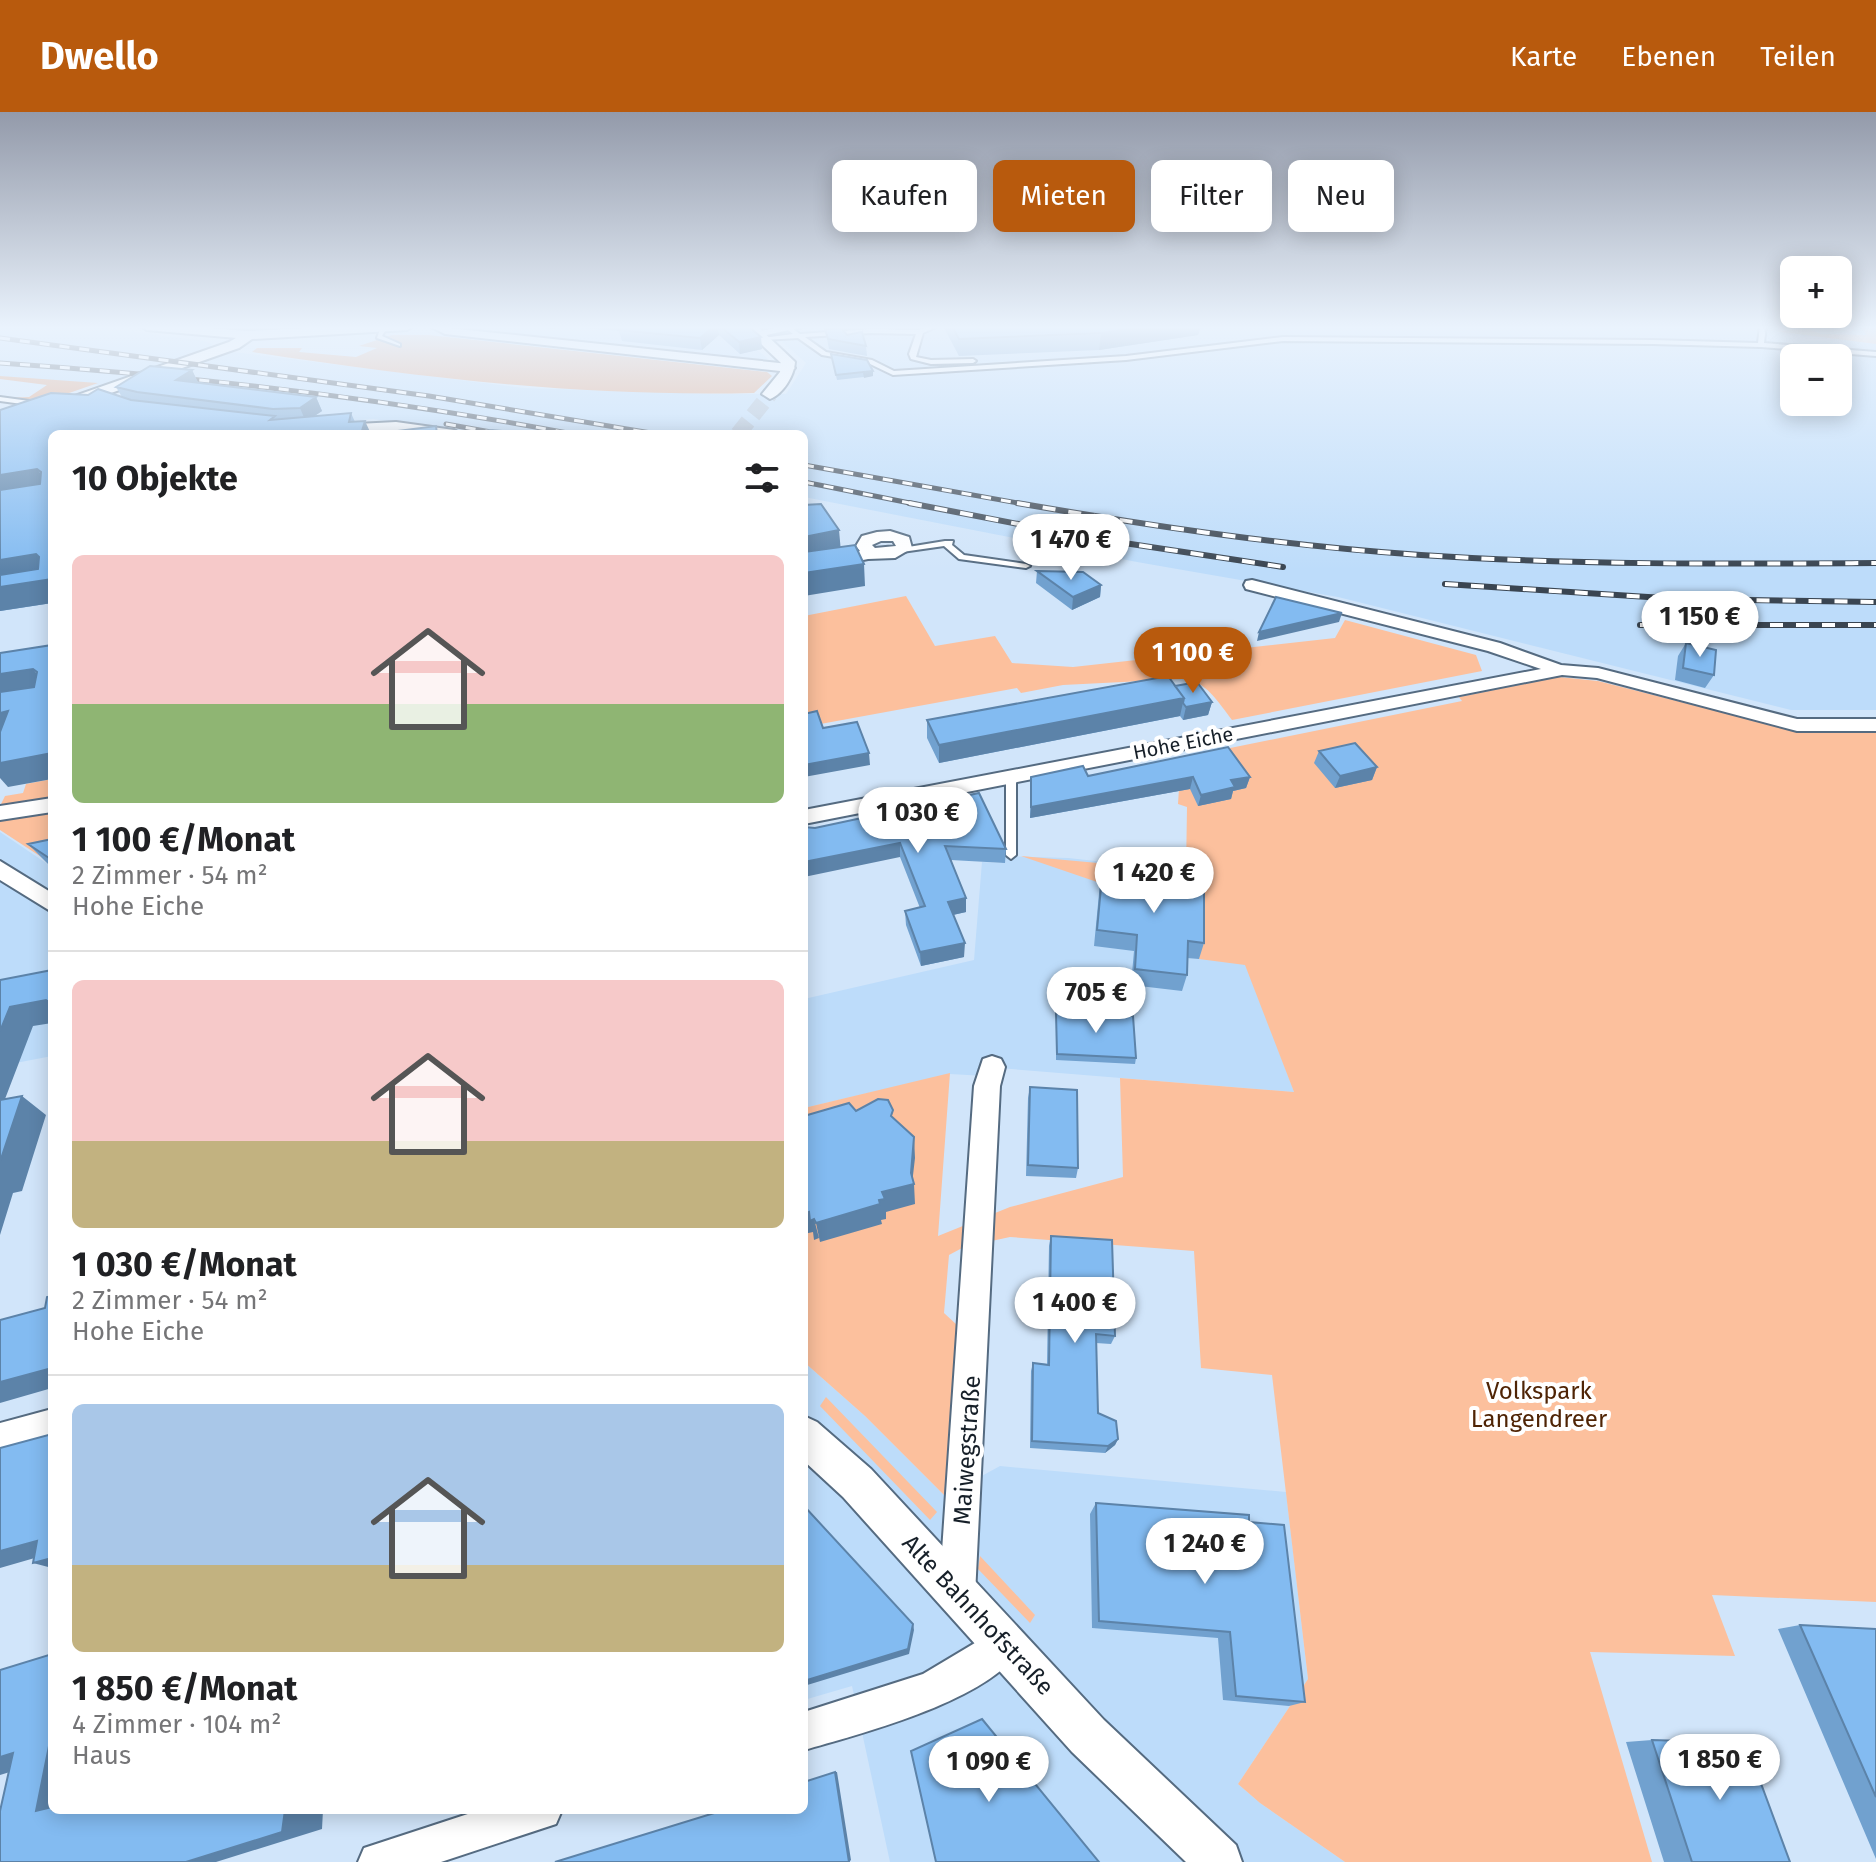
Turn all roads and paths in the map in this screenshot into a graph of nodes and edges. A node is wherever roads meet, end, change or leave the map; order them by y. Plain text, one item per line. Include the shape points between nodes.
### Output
1 (48, 408) edge
2 (0, 427) edge
3 (319, 430) edge
4 (414, 430) edge
5 (902, 550) joint
6 (808, 566) edge
7 (1026, 566) dead end
8 (1252, 585) dead end
9 (1562, 670) junction
10 (1876, 725) edge
11 (1011, 776) junction
12 (48, 806) edge
13 (0, 813) edge
14 (808, 816) edge
15 (1011, 855) dead end
16 (0, 869) edge
17 (48, 901) edge
18 (992, 1067) dead end
19 (48, 1426) edge
20 (0, 1439) edge
21 (808, 1439) edge
22 (957, 1595) junction
23 (1005, 1643) junction
24 (808, 1730) edge
25 (529, 1814) edge
26 (378, 1862) edge
27 (1219, 1862) edge

1 - 2 street
3 - 4 street
5 - 6 street
5 - 7 lane via 948,543 962,557
8 - 9 street, Hohe Eiche via 1494,647
9 - 10 street, Hohe Eiche via 1598,673 1797,725
9 - 11 street, Hohe Eiche
11 - 14 street, Hohe Eiche
11 - 15 lane
12 - 13 street
16 - 17 street
18 - 22 street, Maiwegstraße
19 - 20 street
21 - 22 street, Alte Bahnhofstraße via 857,1483
22 - 23 street, Alte Bahnhofstraße
23 - 24 street via 950,1683
23 - 27 street, Alte Bahnhofstraße via 1088,1736
25 - 26 street

